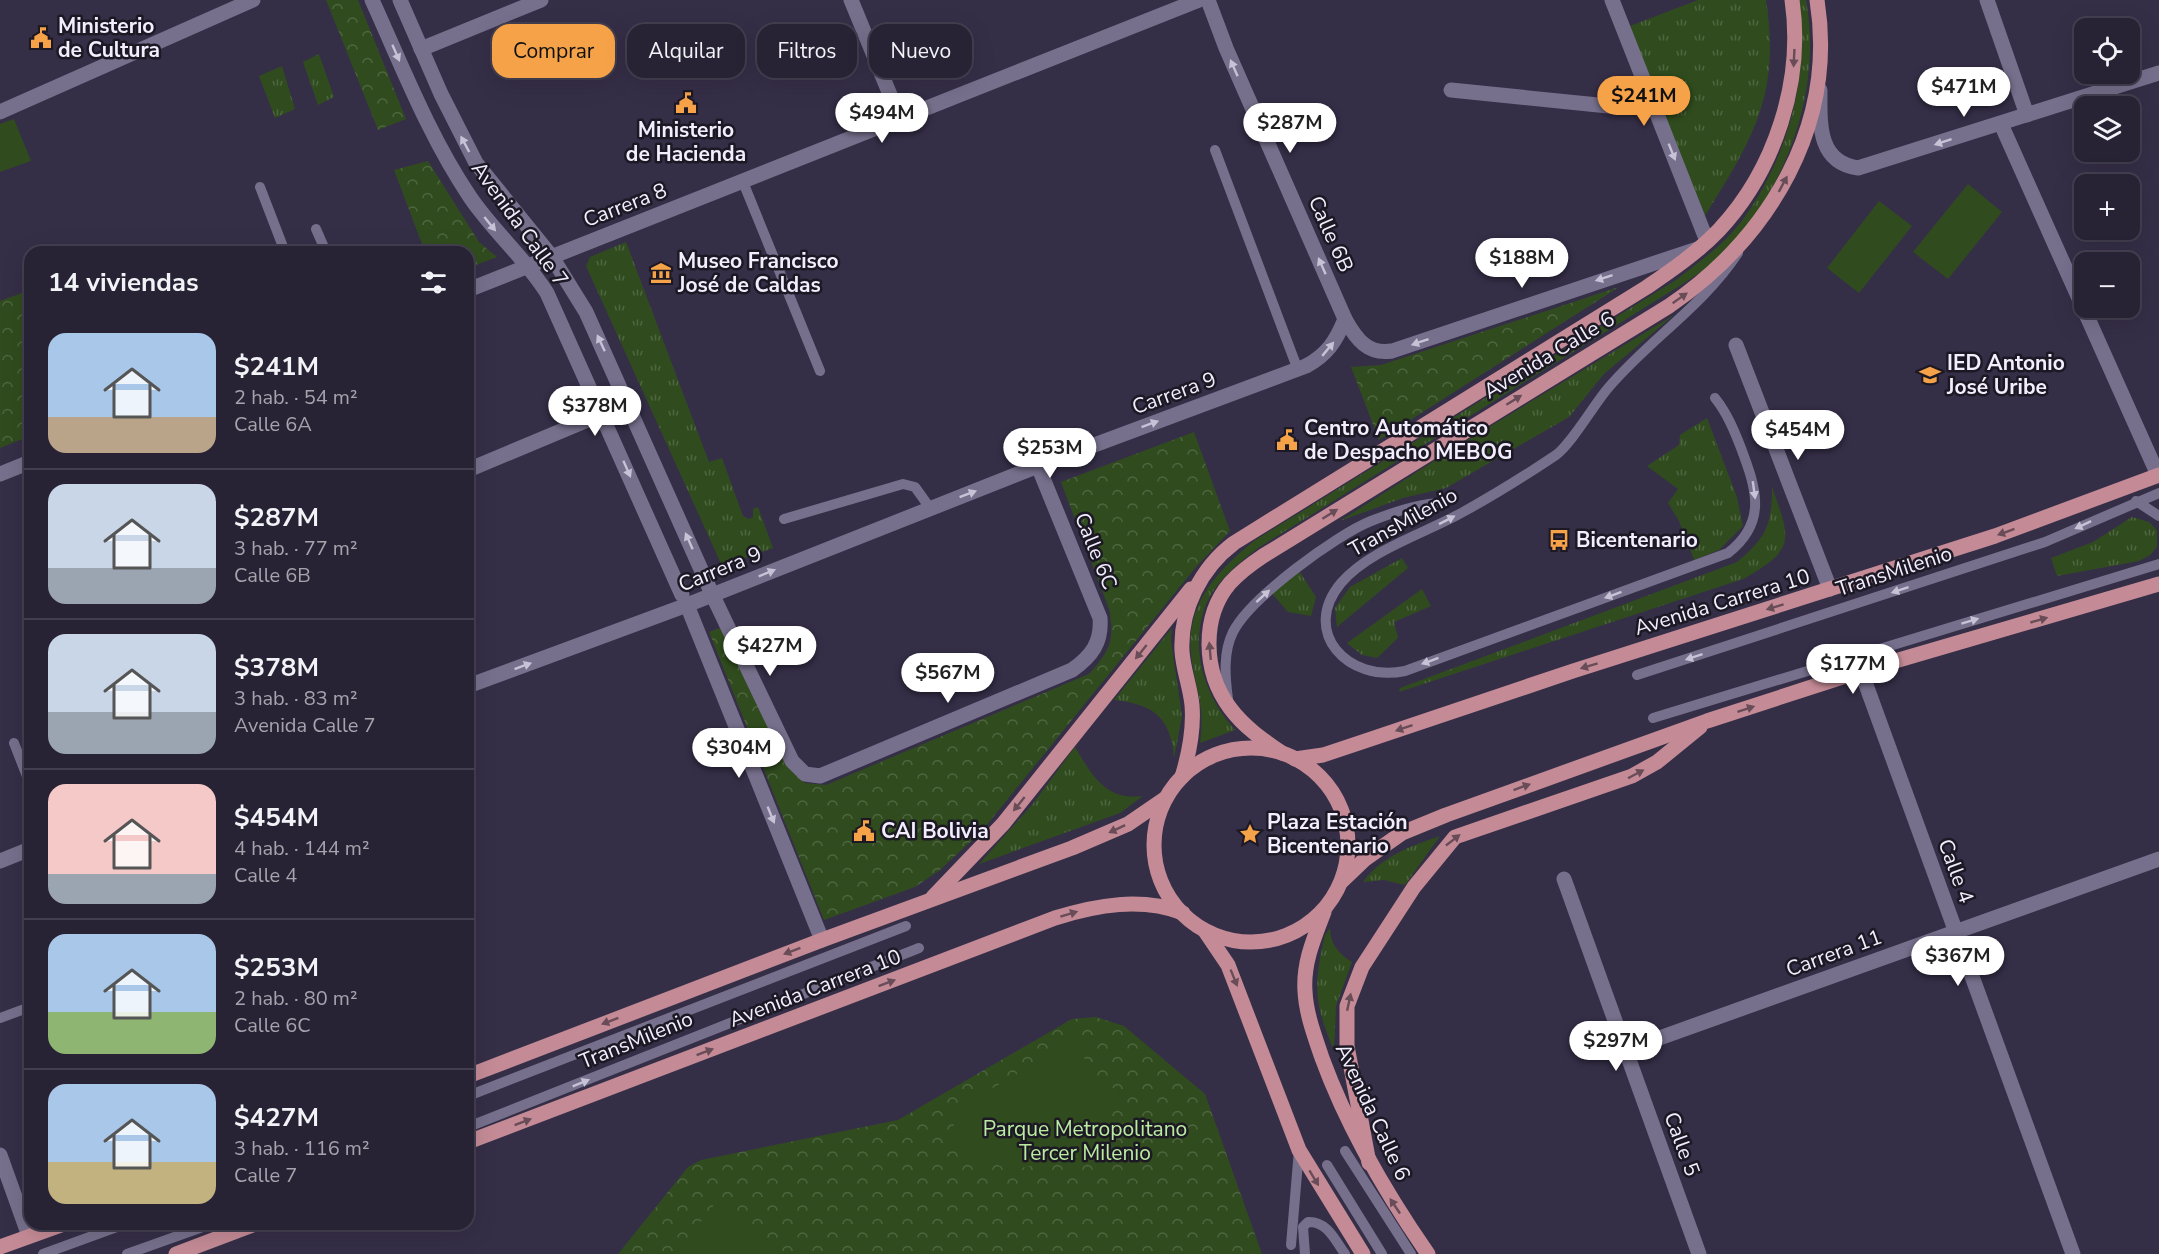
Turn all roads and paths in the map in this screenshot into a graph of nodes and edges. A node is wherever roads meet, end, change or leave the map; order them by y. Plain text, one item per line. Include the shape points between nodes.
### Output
1 (253, 0) edge
2 (372, 0) edge
3 (400, 0) edge
4 (541, 0) edge
5 (851, 0) edge
6 (1199, 0) edge
7 (1208, 0) edge
8 (1612, 0) edge
9 (1792, 0) edge
10 (1817, 0) edge
11 (1987, 0) edge
12 (422, 49) junction
13 (2159, 73) edge
14 (1820, 75) junction
15 (1451, 90) dead end
16 (1648, 92) junction
17 (1, 110) edge
18 (2028, 115) junction
19 (900, 119) junction
20 (2001, 124) junction
21 (1215, 150) dead end
22 (743, 182) junction
23 (260, 187) dead end
24 (316, 229) dead end
25 (1752, 233) junction
26 (1704, 245) junction
27 (283, 246) edge
28 (323, 246) edge
29 (552, 257) junction
30 (528, 266) junction
31 (474, 288) edge
32 (1345, 319) junction
33 (1736, 345) dead end
34 (1298, 370) junction
35 (820, 371) dead end
36 (1715, 398) dead end
37 (628, 403) junction
38 (603, 413) junction
39 (24, 464) edge
40 (1038, 466) junction
41 (474, 467) edge
42 (0, 474) edge
43 (2159, 475) edge
44 (2159, 493) edge
45 (2136, 501) junction
46 (1437, 503) dead end
47 (930, 508) junction
48 (2159, 516) edge
49 (784, 519) dead end
50 (2158, 562) edge
51 (1204, 573) junction
52 (2159, 584) edge
53 (1830, 590) junction
54 (712, 594) junction
55 (685, 600) junction
56 (1862, 671) junction
57 (1637, 675) dead end
58 (474, 684) edge
59 (1228, 705) junction
60 (1653, 718) dead end
61 (1707, 721) junction
62 (14, 743) dead end
63 (1288, 756) junction
64 (24, 769) edge
65 (813, 777) joint
66 (1182, 777) junction
67 (1167, 798) junction
68 (24, 851) edge
69 (2159, 859) edge
70 (0, 861) edge
71 (1564, 879) dead end
72 (1342, 881) junction
73 (926, 903) junction
74 (1325, 909) junction
75 (1183, 914) junction
76 (906, 926) dead end
77 (1203, 929) junction
78 (1955, 932) junction
79 (822, 940) junction
80 (919, 948) dead end
81 (24, 1009) edge
82 (0, 1018) edge
83 (1626, 1050) junction
84 (474, 1074) edge
85 (474, 1094) edge
86 (474, 1125) edge
87 (474, 1140) edge
88 (1299, 1150) junction
89 (1345, 1151) dead end
90 (0, 1155) edge
91 (1369, 1163) junction
92 (1327, 1165) dead end
93 (24, 1222) edge
94 (27, 1230) edge
95 (46, 1230) edge
96 (109, 1230) edge
97 (194, 1230) edge
98 (239, 1230) edge
99 (29, 1236) junction
100 (1291, 1245) dead end
101 (0, 1247) edge
102 (43, 1254) edge
103 (127, 1254) edge
104 (176, 1254) edge
105 (1305, 1254) edge
106 (1345, 1254) edge
107 (1363, 1254) edge
108 (1382, 1254) edge
109 (1411, 1254) edge
110 (1428, 1254) edge
111 (1699, 1254) edge
112 (2073, 1254) edge

1 - 17 street
2 -> 30 street, Avenida Calle 7 via 462,184
3 - 12 street, Avenida Calle 7
4 - 12 street
5 - 19 street
6 - 19 street, Carrera 8
32 -> 7 street, Calle 6B
8 - 16 street
9 -> 26 main road, Avenida Calle 6 via 1792,80 1777,133 1755,182
10 - 14 main road, Avenida Calle 6 via 1822,39
11 - 18 street
29 -> 12 street, Avenida Calle 7 via 476,163
13 - 18 street
20 -> 14 street via 1870,166 1849,166 1839,162 1824,144 1820,128
25 -> 14 main road, Avenida Calle 6 via 1794,160
15 - 16 street via 1618,107
16 -> 26 street
18 - 20 street
19 - 22 street, Carrera 8
20 - 43 street
21 - 34 lane
22 - 29 street, Carrera 8
22 - 35 lane
23 - 27 lane
24 - 28 lane
36 -> 25 lane, TransMilenio via 1730,420 1755,490 1749,532 1728,553 1397,672 1363,670 1341,655 1332,642 1327,611 1332,596 1349,575 1462,513 1558,453 1610,386 1698,303
59 -> 25 main road, Avenida Calle 6 via 1211,663 1208,637 1221,595 1239,573 1669,306 1706,278
26 -> 32 street via 1392,351 1371,350 1360,342
26 - 51 main road, Avenida Calle 6 via 1647,287 1539,356 1234,543
29 - 30 street, Carrera 8
37 -> 29 street, Avenida Calle 7 via 586,312
30 - 31 street, Carrera 8
30 - 38 street, Avenida Calle 7 via 550,299
34 -> 32 street, Carrera 9 via 1331,348
33 - 53 street
40 -> 34 street, Carrera 9
37 - 38 street
54 -> 37 street, Avenida Calle 7
38 - 41 street
38 -> 55 street, Avenida Calle 7
39 - 42 street
47 -> 40 street, Carrera 9
40 - 65 street, Calle 6C via 1100,618 1101,631 1093,652 1072,670
43 -> 53 main road, Avenida Carrera 10 via 1995,536
44 - 45 lane, TransMilenio
45 - 48 lane
45 -> 57 lane, TransMilenio via 2045,542
59 -> 46 lane, TransMilenio via 1226,657 1233,633 1248,609 1350,532 1370,521
47 - 49 lane via 915,487 903,484
54 -> 47 street, Carrera 9
60 -> 50 lane
51 - 66 main road, Avenida Calle 6 via 1189,606 1183,632 1192,719
51 -> 73 main road via 1003,824
56 -> 52 main road
53 -> 63 main road, Avenida Carrera 10 via 1343,748
54 - 55 street, Carrera 9
54 - 65 street, Avenida Calle 7 via 792,761
58 -> 55 street, Carrera 9
55 -> 79 street, Avenida Calle 7
61 -> 56 main road
56 - 78 street, Calle 4
59 - 63 main road, Avenida Calle 6 via 1255,735
72 -> 61 main road via 1383,845 1424,823
91 -> 61 main road via 1347,1046 1347,1005 1362,967 1427,868 1455,837 1632,776 1657,762
62 - 64 lane
63 - 66 main road via 1240,748 1209,758
63 - 72 main road via 1315,772 1331,790 1343,813 1348,846
66 - 67 main road
67 -> 73 main road, Avenida Carrera 10 via 1108,833
67 - 75 main road via 1154,837 1155,858 1160,878
68 - 70 street
69 - 78 street, Carrera 11
71 - 83 street, Calle 5
72 - 74 main road
73 - 79 main road, Avenida Carrera 10
74 - 77 main road via 1295,932 1268,940 1239,941
74 - 91 main road, Avenida Calle 6 via 1308,959 1308,1010 1329,1077
75 - 77 main road
87 -> 75 main road, Avenida Carrera 10 via 1064,915 1115,904 1169,908
76 - 85 lane, TransMilenio
77 -> 88 main road via 1228,965
78 - 83 street, Carrera 11
78 - 112 street, Calle 4
79 -> 84 main road, Avenida Carrera 10
86 -> 80 lane, TransMilenio
81 - 82 lane
83 - 111 street, Calle 5
88 - 100 lane
88 -> 107 main road
89 - 109 lane
90 - 93 street
110 -> 91 main road, Avenida Calle 6
92 - 108 lane
94 - 99 street
95 - 99 main road
96 - 102 lane
97 - 103 lane
98 - 104 main road
99 - 101 main road
105 - 106 lane via 1303,1227 1308,1222 1323,1225

